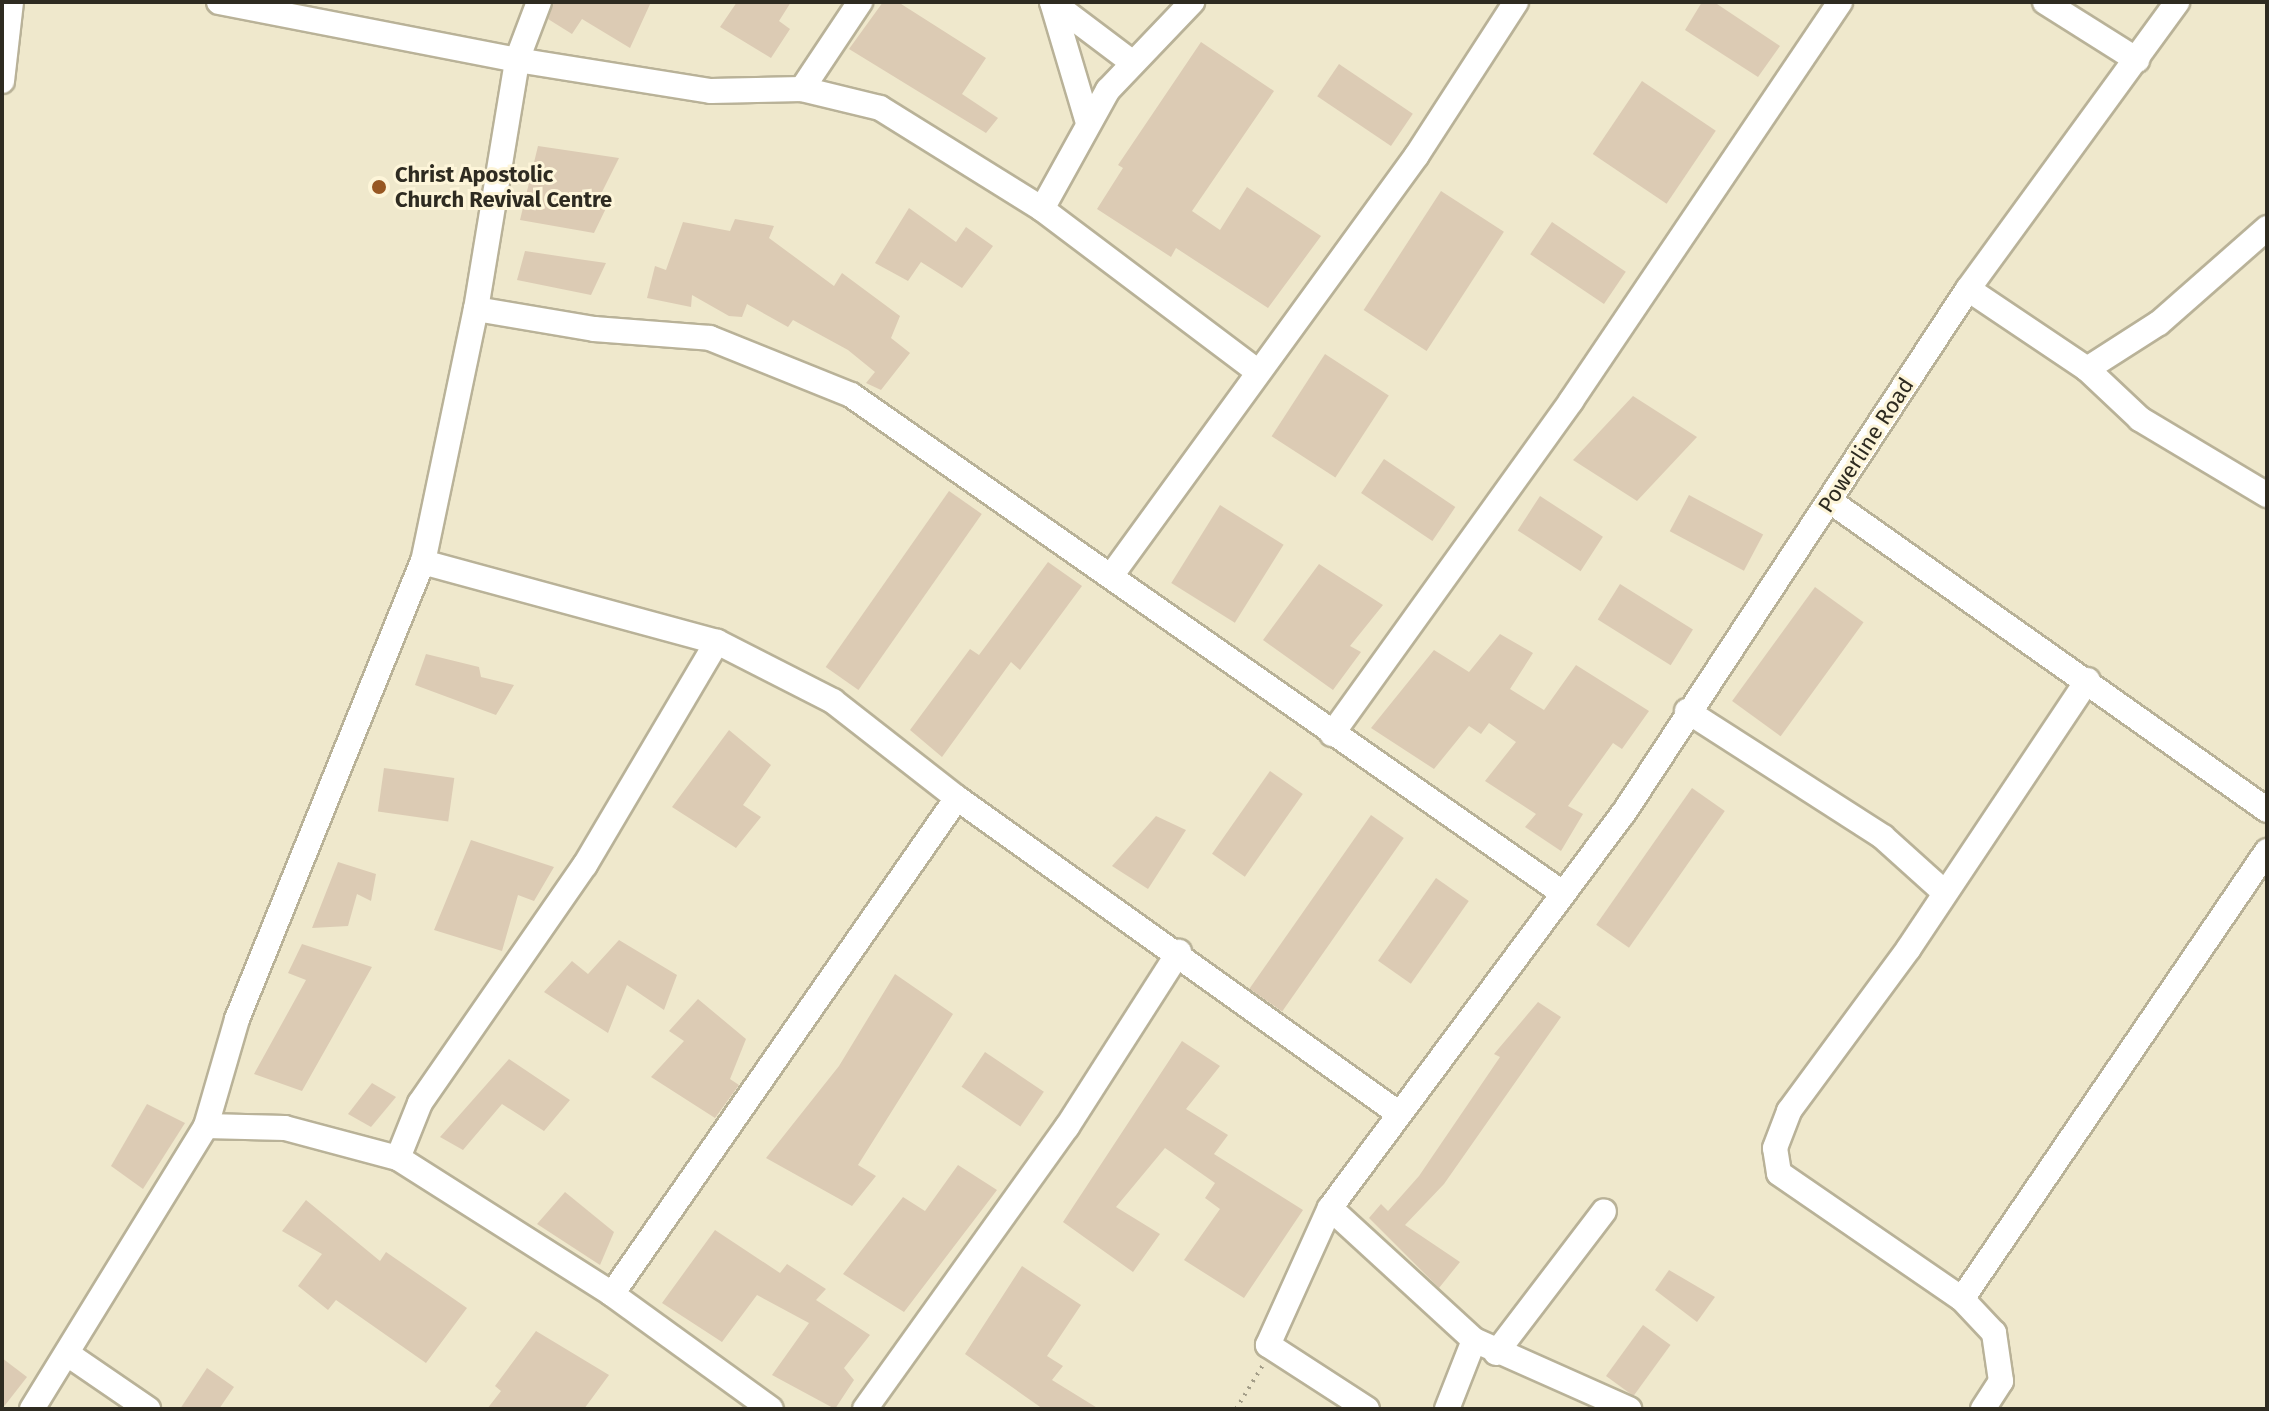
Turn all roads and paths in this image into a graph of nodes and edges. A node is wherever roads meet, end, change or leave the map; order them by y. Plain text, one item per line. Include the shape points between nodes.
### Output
1 (11, 2) edge
2 (219, 2) edge
3 (539, 2) edge
4 (860, 2) edge
5 (1052, 2) edge
6 (1192, 2) edge
7 (1516, 2) edge
8 (1840, 2) edge
9 (2045, 2) edge
10 (2177, 2) edge
11 (517, 60) junction
12 (2137, 60) junction
13 (1133, 63) junction
14 (2, 81) edge
15 (802, 89) junction
16 (1088, 123) junction
17 (1042, 209) junction
18 (2267, 228) edge
19 (1968, 289) junction
20 (476, 309) junction
21 (2087, 369) junction
22 (1257, 371) junction
23 (2267, 495) edge
24 (1830, 501) junction
25 (423, 562) junction
26 (1111, 576) junction
27 (717, 642) junction
28 (2088, 680) junction
29 (1687, 711) junction
30 (1332, 734) junction
31 (957, 798) junction
32 (2267, 810) edge
33 (2267, 851) edge
34 (1943, 891) junction
35 (1561, 892) junction
36 (1179, 952) junction
37 (1398, 1113) junction
38 (206, 1126) junction
39 (398, 1158) junction
40 (1330, 1208) junction
41 (1604, 1211) dead end
42 (612, 1294) junction
43 (1962, 1299) junction
44 (1474, 1340) junction
45 (1271, 1353) junction
46 (1496, 1353) junction
47 (69, 1355) junction
48 (32, 1409) edge
49 (148, 1409) edge
50 (771, 1409) edge
51 (865, 1409) edge
52 (1236, 1409) edge
53 (1367, 1409) edge
54 (1447, 1409) edge
55 (1629, 1409) edge
56 (1983, 1409) edge

1 - 14 street
2 - 11 street
3 - 11 street
4 - 15 street
5 - 13 street
5 - 16 street
6 - 13 street
7 - 22 street via 1417,155
8 - 30 street via 1571,401
9 - 12 street
10 - 12 street, Powerline Road
11 - 15 street via 711,91
11 - 20 street
12 - 19 street, Powerline Road
13 - 16 street
15 - 17 street via 880,108
16 - 17 street
17 - 22 street
18 - 21 street via 2159,323
19 - 21 street
19 - 24 street, Powerline Road
20 - 25 street
20 - 26 street via 594,329 710,338 769,357 851,395
21 - 23 street via 2140,419
22 - 26 street
24 - 28 street
24 - 29 street, Powerline Road
25 - 27 street
25 - 38 street via 237,1019
26 - 30 street
27 - 31 street via 833,701
27 - 39 street via 585,865 420,1103
28 - 32 street
28 - 34 street
29 - 34 street via 1883,837
29 - 35 street, Powerline Road via 1623,814
30 - 35 street
31 - 36 street
31 - 42 street
33 - 43 street
34 - 43 street via 1789,1111 1774,1162 1785,1178
35 - 37 street, Powerline Road
36 - 37 street
36 - 51 street via 1067,1127
37 - 40 street, Powerline Road
38 - 39 street via 285,1128
38 - 47 street
39 - 42 street
40 - 44 street
40 - 45 street, Powerline Road via 1270,1334
41 - 46 street
42 - 50 street
43 - 56 street via 1994,1333 2003,1356 2001,1381
44 - 46 street
44 - 54 street
45 - 52 path
45 - 53 street
46 - 55 street
47 - 48 street
47 - 49 street

